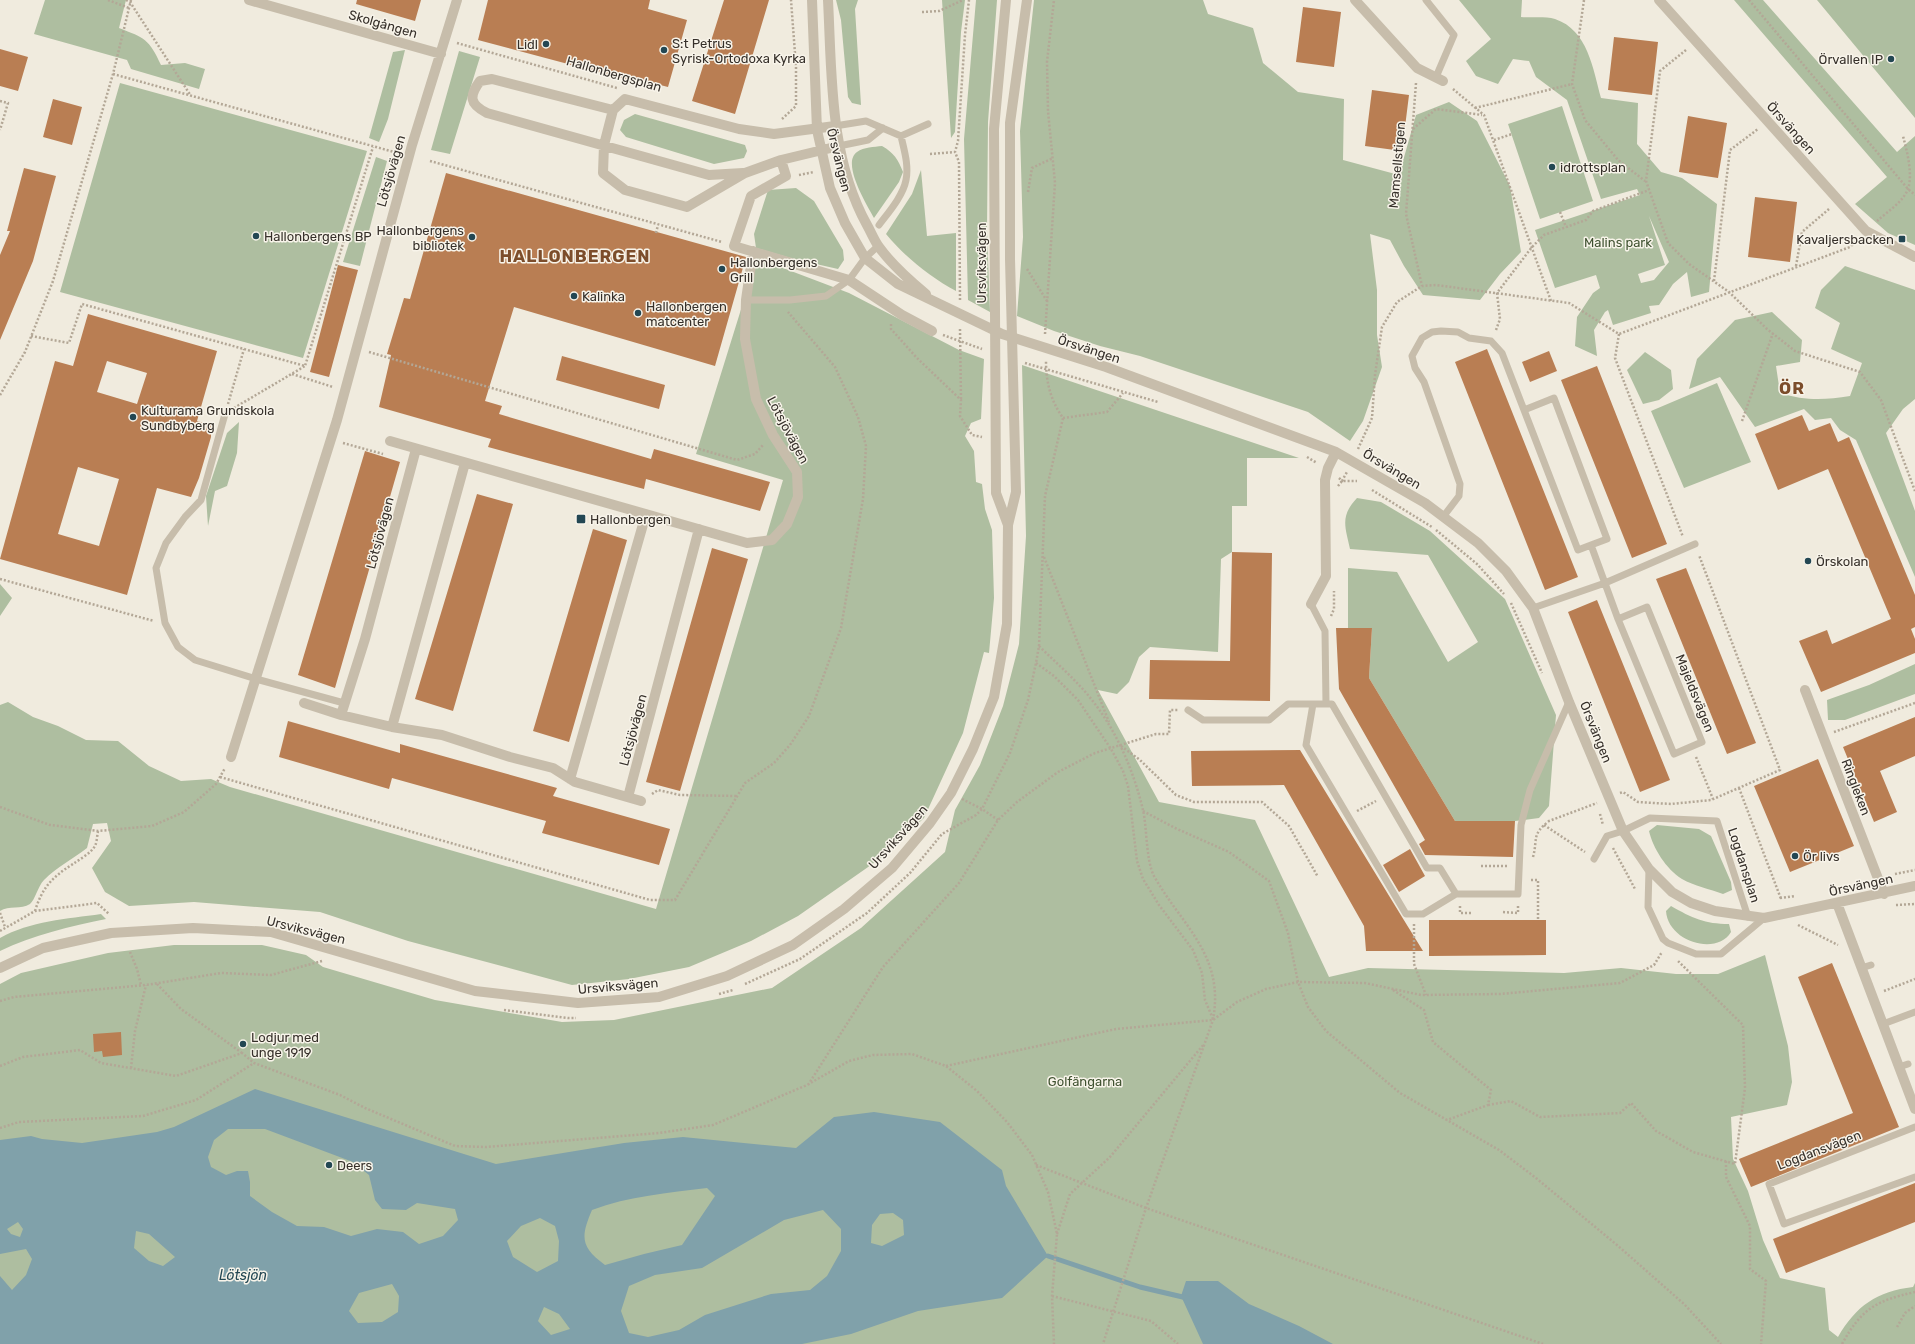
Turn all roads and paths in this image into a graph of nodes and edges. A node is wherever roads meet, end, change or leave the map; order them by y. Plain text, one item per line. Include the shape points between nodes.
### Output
1 (108, 0) edge
2 (126, 0) edge
3 (250, 0) edge
4 (457, 0) edge
5 (791, 0) edge
6 (812, 0) edge
7 (828, 0) edge
8 (963, 0) edge
9 (970, 0) edge
10 (1006, 0) edge
11 (1027, 0) edge
12 (1054, 0) edge
13 (1355, 0) edge
14 (1426, 0) edge
15 (1584, 0) edge
16 (1659, 0) edge
17 (1749, 0) edge
18 (130, 1) edge
19 (129, 8) junction
20 (922, 12) dead end
21 (445, 40) junction
22 (1696, 42) junction
23 (441, 54) junction
24 (1417, 68) junction
25 (113, 74) junction
26 (1440, 79) junction
27 (1572, 84) junction
28 (621, 89) dead end
29 (191, 96) junction
30 (0, 101) edge
31 (1475, 108) junction
32 (613, 110) junction
33 (1484, 115) junction
34 (1768, 122) junction
35 (928, 124) dead end
36 (836, 126) junction
37 (883, 128) junction
38 (0, 130) edge
39 (817, 130) junction
40 (1413, 130) junction
41 (774, 134) junction
42 (1512, 134) dead end
43 (901, 136) junction
44 (1903, 136) dead end
45 (1494, 140) junction
46 (604, 145) junction
47 (838, 146) junction
48 (373, 147) junction
49 (820, 150) junction
50 (394, 152) dead end
51 (955, 152) junction
52 (930, 154) dead end
53 (1053, 158) junction
54 (781, 160) junction
55 (430, 161) dead end
56 (745, 173) junction
57 (1646, 181) junction
58 (1908, 189) junction
59 (1648, 190) junction
60 (1028, 192) dead end
61 (1915, 196) edge
62 (1838, 201) junction
63 (1560, 212) dead end
64 (658, 225) junction
65 (879, 225) dead end
66 (1566, 227) junction
67 (1866, 231) junction
68 (656, 233) dead end
69 (734, 246) junction
70 (878, 246) junction
71 (1532, 247) junction
72 (753, 251) junction
73 (1915, 257) edge
74 (865, 258) junction
75 (1796, 267) junction
76 (1027, 269) dead end
77 (849, 280) junction
78 (1714, 282) junction
79 (1422, 286) junction
80 (1729, 292) junction
81 (1497, 293) junction
82 (746, 300) junction
83 (1551, 301) junction
84 (1047, 302) junction
85 (936, 304) junction
86 (960, 308) dead end
87 (892, 309) junction
88 (960, 323) dead end
89 (932, 331) dead end
90 (1773, 333) junction
91 (1619, 334) junction
92 (31, 336) junction
93 (1046, 339) dead end
94 (1491, 342) junction
95 (244, 349) junction
96 (356, 349) junction
97 (1046, 355) dead end
98 (305, 366) junction
99 (291, 374) junction
100 (1101, 385) dead end
101 (345, 390) junction
102 (1123, 393) junction
103 (0, 396) edge
104 (961, 400) junction
105 (1162, 403) dead end
106 (1524, 410) junction
107 (225, 414) junction
108 (1063, 418) junction
109 (1742, 421) dead end
110 (773, 435) junction
111 (983, 437) dead end
112 (331, 439) junction
113 (390, 441) dead end
114 (416, 449) junction
115 (1336, 452) junction
116 (386, 455) dead end
117 (1301, 455) dead end
118 (1353, 460) junction
119 (465, 463) junction
120 (1328, 468) junction
121 (1915, 491) edge
122 (646, 514) junction
123 (1443, 517) junction
124 (1008, 525) junction
125 (699, 529) junction
126 (1695, 544) joint
127 (1591, 545) junction
128 (1687, 547) junction
129 (1043, 556) junction
130 (0, 579) edge
131 (1605, 583) junction
132 (1311, 604) joint
133 (1534, 608) junction
134 (1618, 618) junction
135 (165, 623) junction
136 (1038, 646) junction
137 (1036, 663) junction
138 (256, 679) junction
139 (1804, 690) dead end
140 (1569, 702) junction
141 (304, 703) dead end
142 (344, 703) junction
143 (1915, 703) edge
144 (1313, 704) junction
145 (1326, 704) junction
146 (1170, 710) dead end
147 (1188, 710) dead end
148 (341, 715) junction
149 (1109, 722) dead end
150 (392, 727) junction
151 (1822, 736) junction
152 (1120, 746) junction
153 (1691, 746) junction
154 (1111, 749) junction
155 (231, 758) joint
156 (570, 779) junction
157 (1739, 788) junction
158 (658, 790) dead end
159 (951, 793) junction
160 (737, 796) dead end
161 (1385, 796) junction
162 (628, 797) junction
163 (1609, 798) junction
164 (1713, 799) junction
165 (641, 801) dead end
166 (0, 807) edge
167 (982, 809) junction
168 (1143, 811) junction
169 (1348, 816) junction
170 (998, 820) junction
171 (1544, 824) junction
172 (98, 831) junction
173 (1623, 831) junction
174 (1594, 859) joint
175 (1519, 863) junction
176 (1481, 866) dead end
177 (1649, 869) junction
178 (1915, 870) edge
179 (1895, 874) dead end
180 (1318, 877) dead end
181 (1518, 879) junction
182 (1915, 886) edge
183 (1456, 894) junction
184 (1884, 894) junction
185 (1837, 903) junction
186 (35, 911) junction
187 (0, 913) edge
188 (109, 914) dead end
189 (1414, 914) junction
190 (1785, 915) junction
191 (1748, 917) junction
192 (1764, 918) junction
193 (1538, 920) dead end
194 (4, 927) junction
195 (0, 931) edge
196 (1666, 945) junction
197 (130, 952) dead end
198 (328, 963) dead end
199 (1871, 965) dead end
200 (0, 968) edge
201 (1861, 968) junction
202 (1915, 979) edge
203 (1298, 982) junction
204 (157, 984) junction
205 (141, 985) junction
206 (146, 985) junction
207 (742, 986) dead end
208 (734, 989) dead end
209 (1391, 989) junction
210 (1426, 995) junction
211 (712, 996) dead end
212 (1872, 996) junction
213 (0, 1001) edge
214 (503, 1009) dead end
215 (1915, 1012) edge
216 (583, 1017) dead end
217 (1213, 1020) junction
218 (1883, 1024) junction
219 (1206, 1042) junction
220 (242, 1053) junction
221 (254, 1063) junction
222 (0, 1066) edge
223 (946, 1066) junction
224 (131, 1068) junction
225 (807, 1085) junction
226 (1488, 1105) junction
227 (1915, 1109) edge
228 (1447, 1120) junction
229 (1915, 1127) edge
230 (0, 1128) edge
231 (1726, 1161) junction
232 (1036, 1165) junction
233 (1915, 1177) edge
234 (1082, 1183) junction
235 (1146, 1208) junction
236 (1057, 1234) junction
237 (1915, 1292) edge
238 (1052, 1296) junction
239 (1915, 1306) edge
240 (1113, 1310) junction
241 (1896, 1327) dead end
242 (1054, 1344) edge
243 (1103, 1344) edge
244 (1178, 1344) edge
245 (1543, 1344) edge
246 (1721, 1344) edge
247 (1761, 1344) edge
248 (1842, 1344) edge

1 - 19 path
2 - 18 path
3 - 23 street, Skolgången
4 - 21 street, Lötsjövägen
5 - 41 path via 796,106 776,124
6 - 39 street, Örsvängen
7 - 36 street, Örsvängen
8 - 20 path via 939,11
9 - 51 path via 965,35 958,142
10 - 124 street, Ursviksvägen via 994,130 994,259 996,493
11 - 124 street, Ursviksvägen via 1010,123 1010,259 1016,492
12 - 53 path via 1047,62
13 - 24 street
14 - 26 lane via 1454,36
15 - 27 path
16 - 22 street, Örsvängen
17 - 58 path
18 - 19 path
18 - 29 path
19 - 25 path
21 - 23 street, Lötsjövägen
21 - 28 path, Hallonbergsplan
22 - 34 street, Örsvängen
22 - 57 path via 1660,71
23 - 96 street, Lötsjövägen via 412,145
24 - 26 street
24 - 40 path, Mamsellstigen
25 - 29 path
25 - 92 path via 53,281
26 - 31 path
27 - 31 path
27 - 57 path via 1585,120 1618,160
29 - 48 path
30 - 38 path via 8,103
31 - 33 path
32 - 41 street, Hallonbergsplan via 625,99 739,129
32 - 46 street
32 - 46 street via 492,79 480,81 474,89 472,99 476,107 487,112
33 - 40 path via 1436,108
33 - 45 path
34 - 62 street, Örsvängen
34 - 78 path via 1730,150
35 - 43 lane
36 - 37 lane via 866,121
36 - 39 street, Hallonbergsplan
36 - 47 street, Örsvängen
37 - 43 lane
37 - 47 lane via 868,140
39 - 41 street, Hallonbergsplan
39 - 49 street, Örsvängen
40 - 79 path, Mamsellstigen via 1406,214
42 - 45 path
43 - 65 lane via 906,162 906,180
44 - 58 path via 1910,161
45 - 71 path
46 - 56 street via 709,175
46 - 56 street via 603,173 626,190 687,206
47 - 49 street
47 - 70 street, Örsvängen via 846,180
48 - 50 path
48 - 98 path
49 - 54 street
49 - 74 street, Örsvängen via 830,188 844,223
51 - 52 path
51 - 86 path via 959,162
53 - 60 path via 1032,168
53 - 84 path via 1055,183
54 - 56 street
54 - 69 street via 786,176 751,196
55 - 64 path
57 - 59 path
58 - 61 path
58 - 67 path via 1899,201
59 - 66 path via 1593,210 1586,220
59 - 78 path via 1668,243
62 - 67 street, Örsvängen
62 - 75 path via 1802,232
63 - 66 path
64 - 68 path
64 - 69 path
66 - 71 path via 1544,235
67 - 73 street, Örsvängen
67 - 75 path via 1850,247
69 - 72 street
70 - 74 lane
70 - 85 street, Örsvängen via 903,274
71 - 81 path
71 - 83 path
72 - 77 street
72 - 82 street, Lötsjövägen
74 - 77 lane
74 - 85 street, Örsvängen via 898,284
75 - 80 path
76 - 84 path
77 - 82 lane via 826,296 790,300
77 - 87 street
78 - 80 path
79 - 81 path via 1436,285
79 - 118 path via 1397,302 1382,327 1372,418
80 - 90 path
80 - 91 path
81 - 83 path
81 - 94 path via 1500,319
82 - 110 street, Lötsjövägen via 745,339 756,399
83 - 91 path via 1569,303
84 - 93 path
85 - 115 street, Örsvängen via 1002,334 1106,367
87 - 89 street
87 - 104 path via 891,329
88 - 104 path
90 - 109 path
90 - 121 path via 1795,352 1860,372 1881,400
91 - 128 path via 1615,358
92 - 95 path via 69,344 82,304
92 - 103 path via 25,352
94 - 106 lane via 1502,353
94 - 123 lane via 1469,338 1458,332 1432,332 1422,338 1412,356 1415,368 1424,382 1460,484 1459,496
95 - 98 path
95 - 107 path
96 - 101 street, Lötsjövägen
96 - 110 path via 737,460 755,454
97 - 108 path via 1046,371 1053,404
98 - 99 path
99 - 101 path
99 - 107 path
100 - 102 path
101 - 112 street, Lötsjövägen
102 - 105 path
102 - 108 path via 1107,412
104 - 111 path via 960,416 972,435
106 - 127 lane via 1578,550
106 - 127 lane via 1554,398 1607,539
107 - 135 lane via 201,500 184,516 166,543 156,568
108 - 129 path via 1045,496
110 - 125 street, Lötsjövägen via 797,472 798,497 787,524 772,540 747,543
112 - 116 path
112 - 138 street, Lötsjövägen
113 - 114 street, Lötsjövägen
114 - 119 street, Lötsjövägen
114 - 142 street, Lötsjövägen via 365,639
115 - 118 street, Örsvängen
115 - 120 street
117 - 120 path
118 - 120 path via 1342,481
118 - 123 street, Örsvängen via 1425,503
119 - 122 street, Lötsjövägen
119 - 150 street
120 - 132 street via 1325,480 1326,576
122 - 125 street, Lötsjövägen
122 - 156 street
123 - 133 street, Örsvängen via 1478,544 1506,571
124 - 159 street, Ursviksvägen via 1007,624 994,697 973,749
125 - 162 street, Lötsjövägen
126 - 128 lane
126 - 157 path via 1780,770
127 - 131 lane, Majeldsvägen
128 - 131 lane
129 - 136 path
129 - 149 path
130 - 135 path
131 - 133 lane
131 - 134 lane, Majeldsvägen
132 - 145 lane via 1325,631
133 - 140 street, Örsvängen
134 - 153 lane, Majeldsvägen via 1674,754
134 - 153 lane, Majeldsvägen via 1647,607 1702,742
135 - 138 lane via 178,647 196,660
136 - 137 path
136 - 152 path via 1079,684 1098,709
137 - 154 path via 1054,676 1078,700
137 - 167 path via 1028,700 1010,754
138 - 142 lane
138 - 155 street, Lötsjövägen
139 - 151 street, Ringleken
140 - 163 street, Örsvängen
140 - 175 lane via 1530,790 1521,824
141 - 148 street
142 - 148 street, Lötsjövägen
143 - 151 path
144 - 145 lane
144 - 147 lane via 1288,704 1269,720 1203,720
144 - 169 lane via 1306,745
145 - 161 lane via 1332,704
146 - 152 path via 1169,734 1156,734
148 - 150 street
150 - 156 street via 442,735 553,768
151 - 184 street, Ringleken
152 - 154 path
152 - 168 path
152 - 180 path via 1140,760 1176,795 1194,802 1262,802 1289,826
153 - 164 path
154 - 170 path via 1058,772 1017,802
154 - 217 path via 1128,786 1137,861 1143,879 1193,950 1202,973 1205,1000
155 - 172 path via 216,784 184,812 152,826
156 - 162 street
157 - 164 path
157 - 190 path
158 - 160 path via 680,795
159 - 167 path
159 - 200 street, Ursviksvägen via 930,823 892,868 844,909 812,932 793,945 727,976 659,997 578,1003 475,991 271,932 193,928 111,933 43,948
161 - 169 path
161 - 183 lane via 1427,868 1440,868
162 - 165 street
163 - 164 path via 1623,792 1638,802 1671,804
163 - 171 path
163 - 173 street, Örsvängen
166 - 172 path via 50,825
167 - 170 path
167 - 207 path via 942,834 910,873 867,913 800,960
168 - 203 path via 1229,852 1269,881 1288,932
168 - 217 path via 1153,874 1191,929 1205,953 1213,975 1216,1002
169 - 189 lane via 1406,914
170 - 225 path via 959,883 883,967
171 - 174 path
171 - 175 path via 1535,837 1534,856
172 - 186 path via 95,846 50,882 40,895
173 - 174 lane via 1607,836
173 - 177 street, Örsvängen
173 - 191 lane, Logdansplan via 1650,818 1717,820
175 - 176 path
175 - 181 lane
177 - 191 street, Örsvängen via 1672,892 1691,903 1715,911
177 - 196 lane via 1648,907
178 - 179 path
181 - 183 lane via 1518,894
181 - 193 path via 1538,880
182 - 184 street, Örsvängen
183 - 189 lane via 1423,914
184 - 185 street, Örsvängen
185 - 190 street, Örsvängen
185 - 201 street
186 - 188 path via 97,903
186 - 194 path
187 - 194 path
189 - 210 path via 1414,964
190 - 192 street, Örsvängen
191 - 192 street, Örsvängen
192 - 196 lane via 1722,954 1696,954
194 - 195 path
196 - 210 path via 1654,965 1620,983 1500,994
196 - 231 path via 1743,1025 1746,1088 1735,1164
197 - 205 path
198 - 204 path via 321,961 271,975 221,973
199 - 201 lane
201 - 212 street
202 - 212 path
203 - 209 path via 1365,983
203 - 217 path via 1266,989 1237,1002
203 - 228 path via 1308,1007 1326,1030 1400,1093
204 - 206 path
204 - 220 path via 181,1009
205 - 206 path
205 - 213 path via 14,997
206 - 224 path via 135,1031
208 - 211 path
209 - 210 path
209 - 226 path via 1424,1010 1434,1042 1491,1090
212 - 218 street
214 - 216 path via 568,1018
215 - 218 lane
217 - 219 path
217 - 223 path via 1116,1029
218 - 227 street via 1904,1065
219 - 234 path via 1110,1157
219 - 235 path
220 - 221 path
220 - 224 path via 176,1076
221 - 225 path via 340,1095 455,1146 486,1147 636,1135 713,1125
221 - 230 path via 196,1100 143,1116 19,1122
222 - 224 path via 23,1057 80,1050 101,1063
223 - 225 path via 912,1054 873,1055 849,1061
223 - 232 path via 1007,1122 1032,1155
226 - 228 path
226 - 231 path via 1511,1101 1540,1117 1620,1113 1631,1103 1656,1131 1693,1152
228 - 246 path via 1499,1150 1617,1244 1684,1304
229 - 233 lane, Logdansvägen via 1769,1184 1784,1224
231 - 247 path via 1726,1177 1750,1226 1750,1269 1766,1282
232 - 234 path
232 - 236 path via 1048,1192
234 - 235 path
234 - 236 path via 1070,1194
235 - 240 path
235 - 245 path
236 - 238 path
237 - 248 path via 1874,1304 1858,1319
238 - 240 path
238 - 242 path
239 - 241 path via 1905,1313
240 - 243 path
240 - 244 path via 1150,1321

